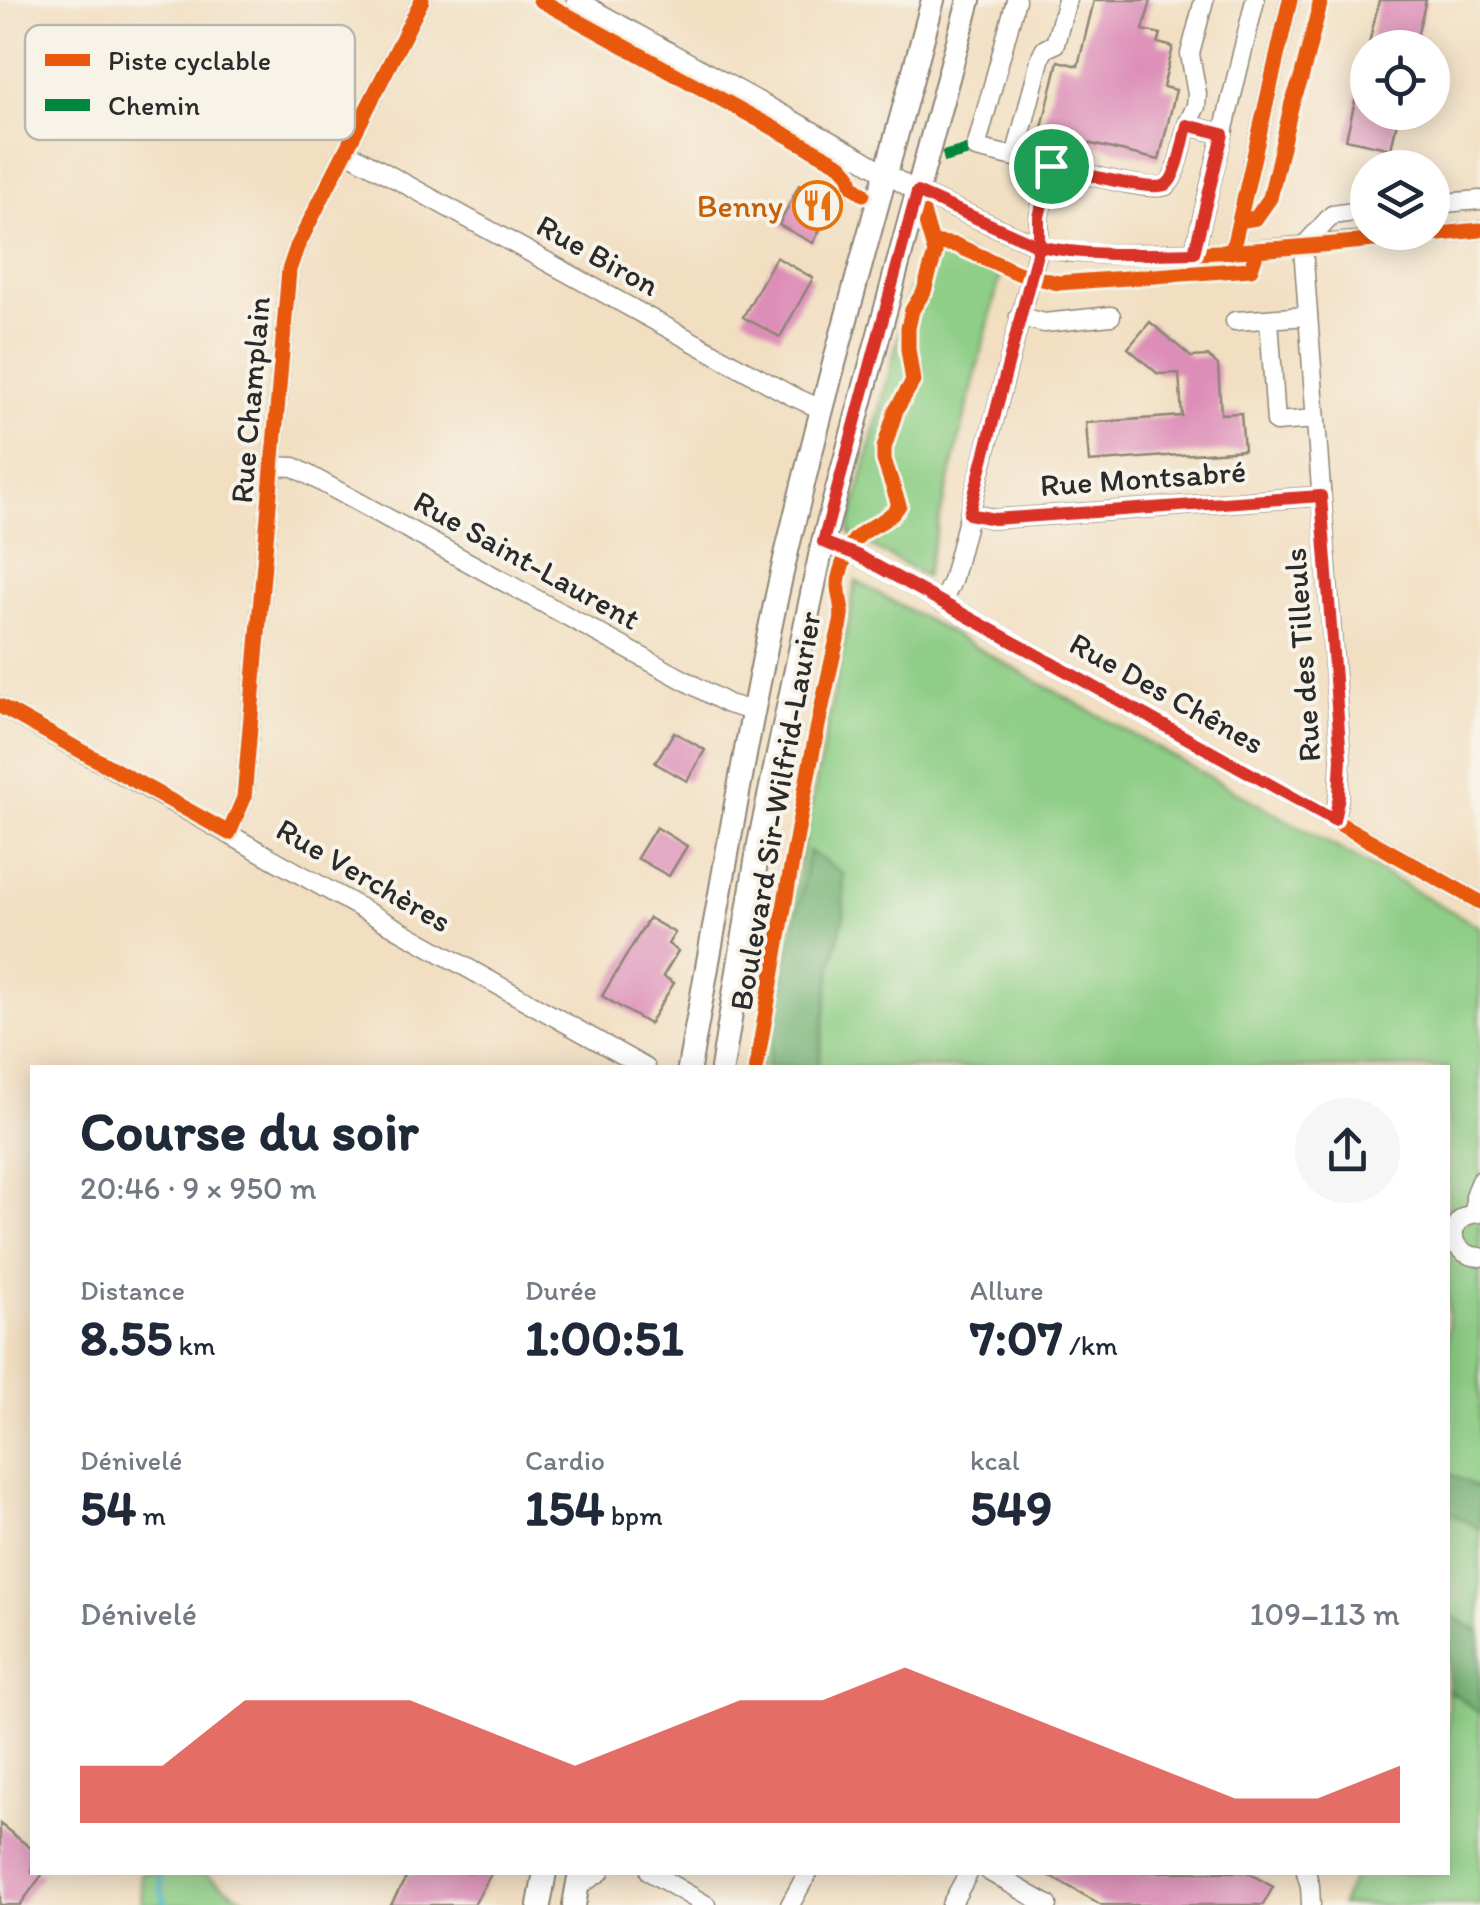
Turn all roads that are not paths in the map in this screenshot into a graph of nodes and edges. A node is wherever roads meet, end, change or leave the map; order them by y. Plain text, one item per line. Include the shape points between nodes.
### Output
1 (576, 0) edge
2 (932, 0) edge
3 (969, 0) edge
4 (1016, 0) edge
5 (1066, 0) edge
6 (1204, 0) edge
7 (1255, 0) edge
8 (1290, 0) edge
9 (414, 3) edge
10 (1187, 125) junction
11 (355, 134) edge
12 (1223, 134) junction
13 (352, 140) edge
14 (347, 152) junction
15 (1016, 157) junction
16 (1051, 166) junction
17 (886, 174) junction
18 (917, 192) junction
19 (1480, 200) edge
20 (1450, 202) edge
21 (1350, 213) edge
22 (1480, 230) edge
23 (1039, 246) junction
24 (1303, 247) junction
25 (1232, 252) junction
26 (1194, 253) junction
27 (1020, 316) junction
28 (1111, 316) dead end
29 (1308, 316) junction
30 (1268, 319) junction
31 (1235, 321) dead end
32 (821, 409) junction
33 (1316, 419) junction
34 (272, 466) junction
35 (1321, 496) junction
36 (969, 514) junction
37 (823, 542) junction
38 (942, 603) junction
39 (0, 706) edge
40 (753, 711) junction
41 (1334, 820) junction
42 (229, 832) junction
43 (1480, 902) edge
44 (641, 1065) edge
45 (690, 1065) edge
46 (722, 1065) edge
47 (1480, 1181) edge
48 (1477, 1213) edge
49 (1480, 1257) edge
50 (544, 1875) edge
51 (653, 1875) edge
52 (806, 1875) edge
53 (968, 1875) edge
54 (995, 1875) edge
55 (1307, 1875) edge
56 (539, 1905) edge
57 (706, 1905) edge
58 (790, 1905) edge
59 (950, 1905) edge
60 (1048, 1905) edge
61 (1312, 1905) edge

1 - 17 street
2 - 17 main road, Boulevard Sir-Wilfrid-Laurier
3 - 18 main road, Boulevard Sir-Wilfrid-Laurier
4 - 15 street via 976,148
5 - 15 street via 1056,44 1040,56
6 - 10 street via 1190,54 1198,94
7 - 12 street
8 - 25 street
9 - 11 street, Rue Champlain
10 - 12 street
10 - 16 street via 1172,180 1163,187
12 - 26 street
13 - 14 street, Rue Champlain
14 - 32 street, Rue Biron
14 - 34 street, Rue Champlain via 289,270
15 - 16 street
16 - 23 street
17 - 18 street
17 - 32 main road, Boulevard Sir-Wilfrid-Laurier
18 - 23 street
18 - 37 main road, Boulevard Sir-Wilfrid-Laurier
19 - 20 street
21 - 24 street via 1332,216
22 - 24 street
23 - 26 street via 1101,254
23 - 27 street
24 - 25 street
24 - 29 street, Rue des Tilleuls
25 - 26 street
27 - 28 street via 1044,323
27 - 36 street
29 - 30 street
29 - 33 street, Rue des Tilleuls
30 - 31 street
30 - 33 street via 1276,422
32 - 40 main road, Boulevard Sir-Wilfrid-Laurier
33 - 35 street, Rue des Tilleuls
34 - 40 street, Rue Saint-Laurent via 294,467 712,696
34 - 42 street, Rue Champlain via 244,798
35 - 36 street, Rue Montsabré via 994,519
35 - 41 street, Rue des Tilleuls via 1341,758
36 - 38 street
37 - 38 street, Rue Des Chênes
37 - 46 main road, Boulevard Sir-Wilfrid-Laurier via 759,844
38 - 41 street, Rue Des Chênes
39 - 42 street, Rue Verchères
40 - 45 main road, Boulevard Sir-Wilfrid-Laurier
41 - 43 street, Rue Des Chênes
42 - 44 street, Rue Verchères
47 - 48 street
48 - 49 street via 1457,1224 1454,1238 1466,1255
50 - 56 main road
51 - 57 street
52 - 58 street
53 - 59 street
54 - 60 street
55 - 61 street

